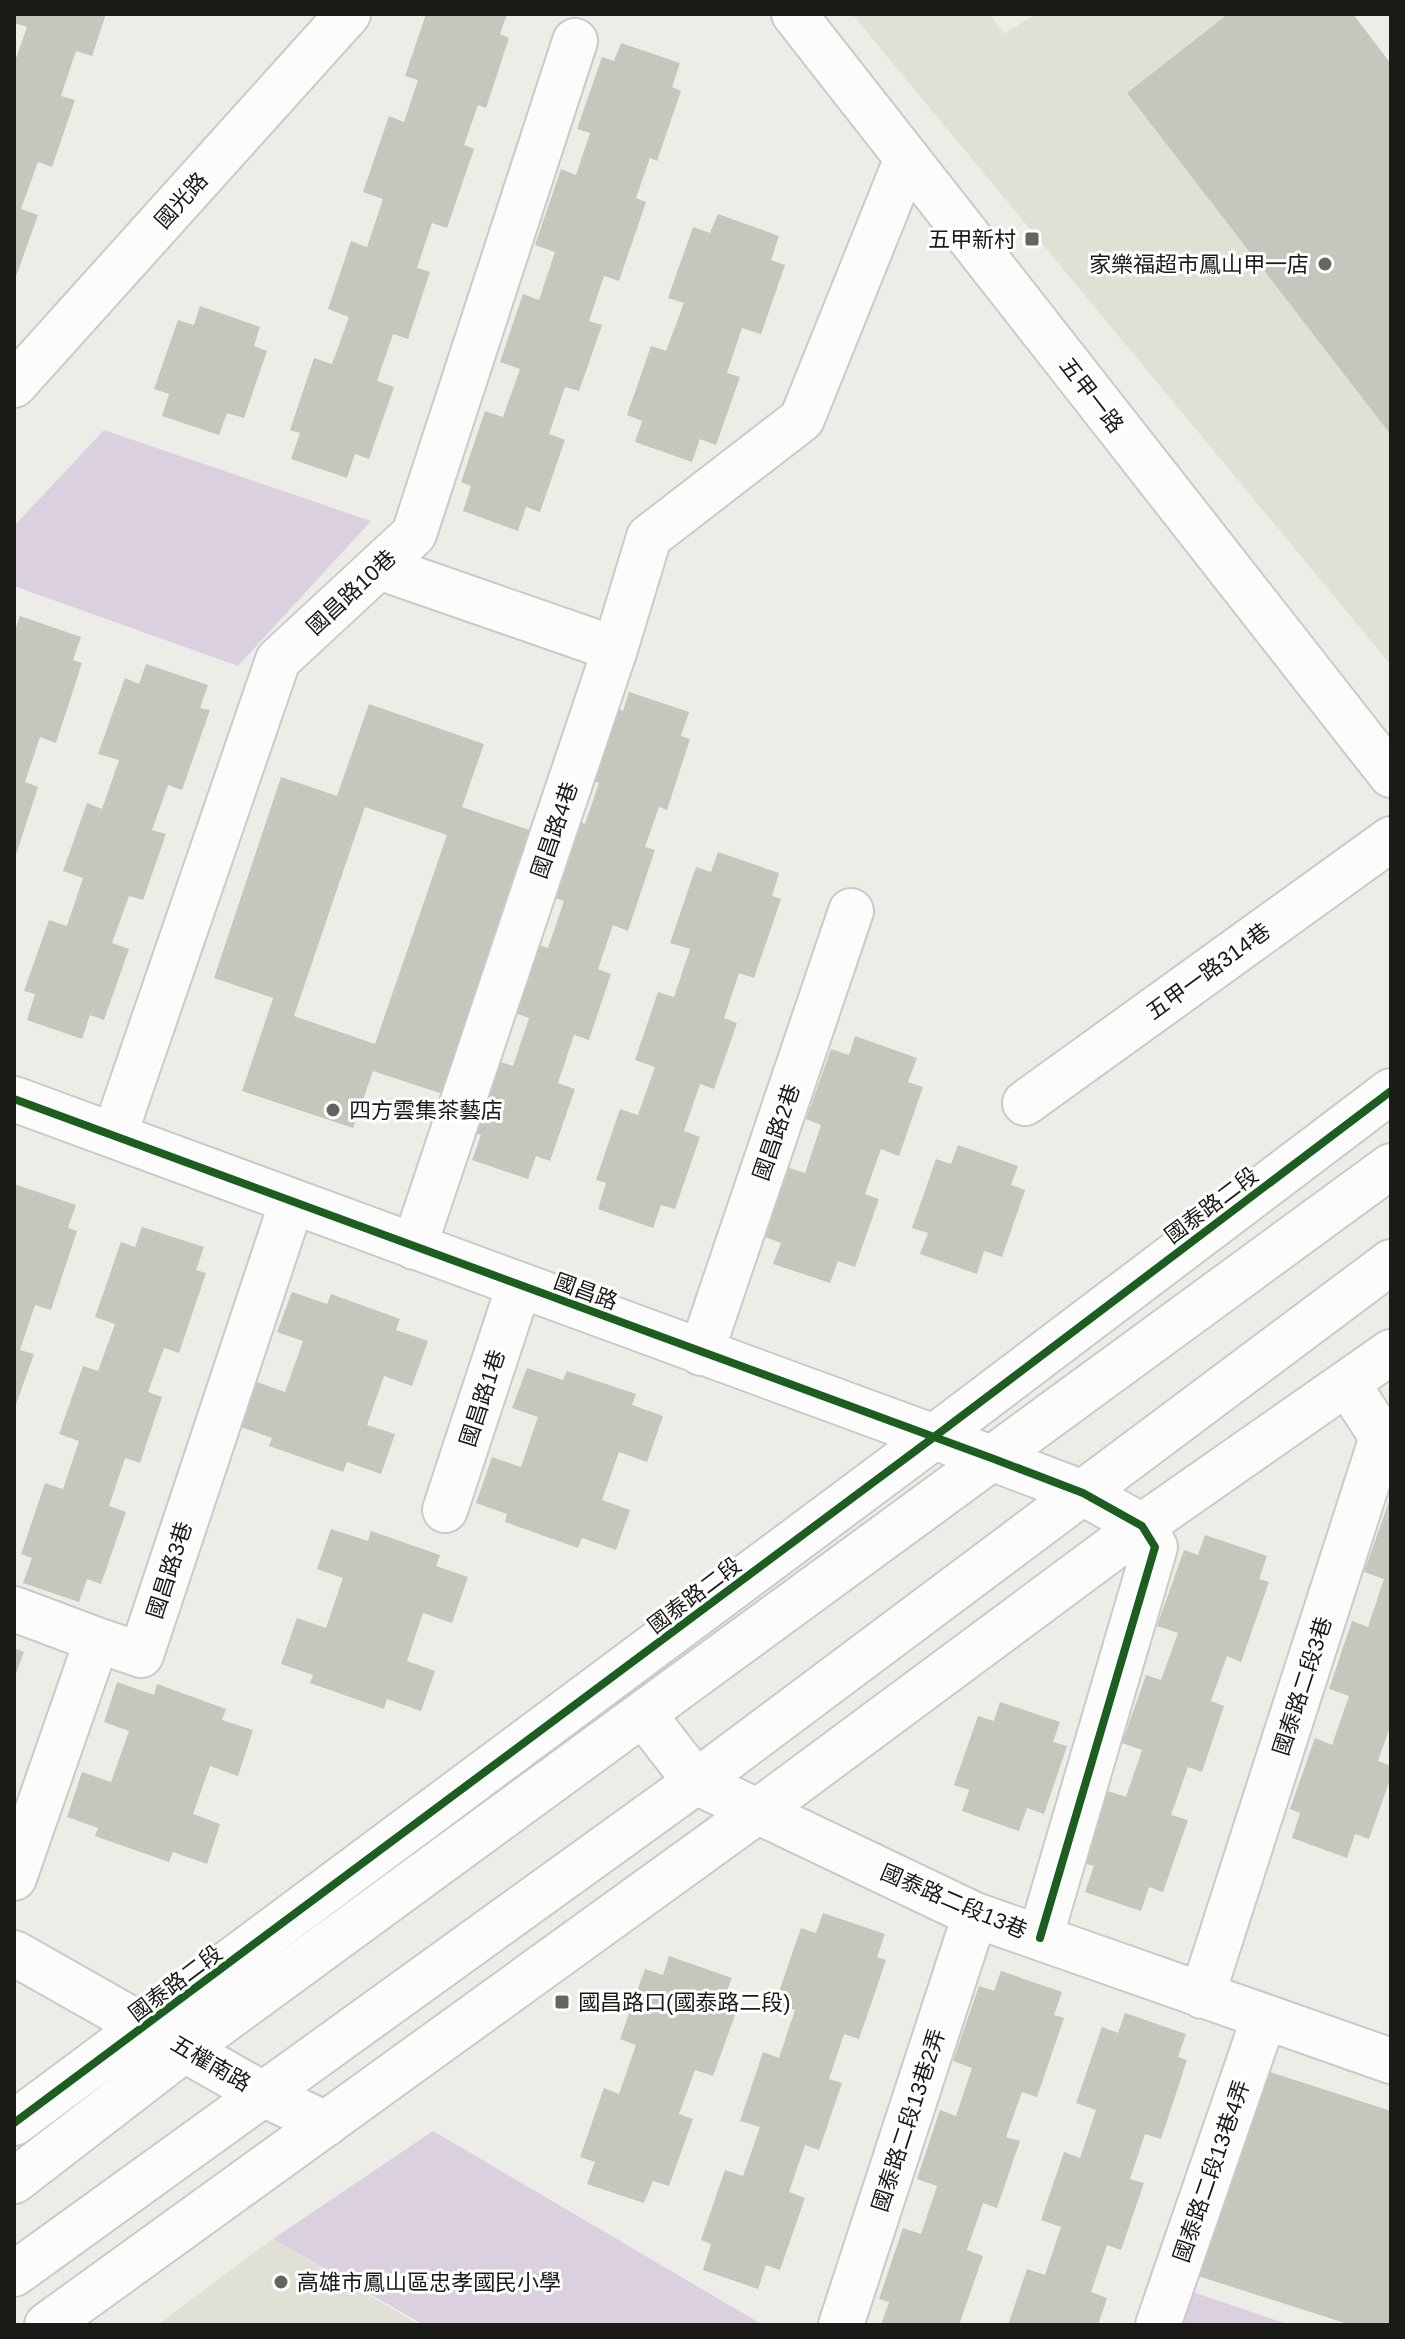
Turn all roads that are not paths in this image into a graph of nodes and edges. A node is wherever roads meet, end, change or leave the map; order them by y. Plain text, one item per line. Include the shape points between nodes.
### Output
1 (348, 14) edge
2 (794, 14) edge
3 (575, 41) dead end
4 (907, 158) junction
5 (14, 385) edge
6 (379, 567) junction
7 (615, 649) junction
8 (1391, 775) edge
9 (1391, 839) edge
10 (851, 911) dead end
11 (1391, 1091) edge
12 (14, 1099) edge
13 (1025, 1103) dead end
14 (114, 1136) junction
15 (1391, 1166) edge
16 (292, 1202) junction
17 (414, 1247) junction
18 (1391, 1262) edge
19 (519, 1286) junction
20 (1391, 1352) edge
21 (701, 1353) junction
22 (1347, 1383) junction
23 (934, 1437) junction
24 (994, 1459) junction
25 (1083, 1493) junction
26 (445, 1510) dead end
27 (1142, 1526) junction
28 (14, 1609) edge
29 (97, 1640) junction
30 (644, 1715) junction
31 (696, 1782) junction
32 (758, 1811) junction
33 (14, 1878) edge
34 (975, 1915) junction
35 (1040, 1938) junction
36 (14, 1953) edge
37 (1202, 1996) junction
38 (1264, 2018) junction
39 (148, 2026) junction
40 (185, 2049) junction
41 (1391, 2061) edge
42 (261, 2093) junction
43 (14, 2123) edge
44 (326, 2124) junction
45 (14, 2181) edge
46 (14, 2274) edge
47 (47, 2325) edge
48 (841, 2325) edge
49 (1158, 2325) edge

1 - 5 street, 國光路
2 - 4 street, 五甲一路
3 - 6 street, 國昌路10巷 via 414,534
4 - 7 street, 國昌路4巷 via 802,419 649,537
4 - 8 street, 五甲一路
6 - 7 street
6 - 14 street, 國昌路10巷 via 278,660
7 - 17 street, 國昌路4巷
9 - 13 street, 五甲一路314巷
10 - 21 street, 國昌路2巷
11 - 23 street, 國泰路二段
12 - 14 street, 國昌路
14 - 16 street, 國昌路
15 - 24 street
16 - 17 street, 國昌路
16 - 29 street, 國昌路3巷 via 141,1655
17 - 19 street, 國昌路
18 - 25 street
19 - 21 street, 國昌路
19 - 26 street, 國昌路1巷
20 - 22 street
21 - 23 street, 國昌路
22 - 27 street
22 - 37 street, 國泰路二段3巷 via 1382,1437
23 - 24 street, 國昌路
23 - 39 street, 國泰路二段
24 - 25 street, 國昌路
24 - 30 street
25 - 27 street, 國昌路
25 - 31 street
27 - 32 street
27 - 35 street via 1155,1547
28 - 29 street
29 - 33 street
30 - 31 street, 國泰路二段13巷
30 - 40 street
31 - 32 street, 國泰路二段13巷
31 - 42 street
32 - 34 street, 國泰路二段13巷
32 - 44 street
34 - 35 street, 國泰路二段13巷
34 - 48 street, 國泰路二段13巷2弄
35 - 37 street, 國泰路二段13巷
36 - 39 street, 五權南路
37 - 38 street, 國泰路二段13巷
38 - 41 street, 國泰路二段13巷
38 - 49 street, 國泰路二段13巷4弄
39 - 40 street, 五權南路
39 - 43 street, 國泰路二段
40 - 42 street, 五權南路
40 - 45 street
42 - 44 street, 五權南路
42 - 46 street
44 - 47 street

